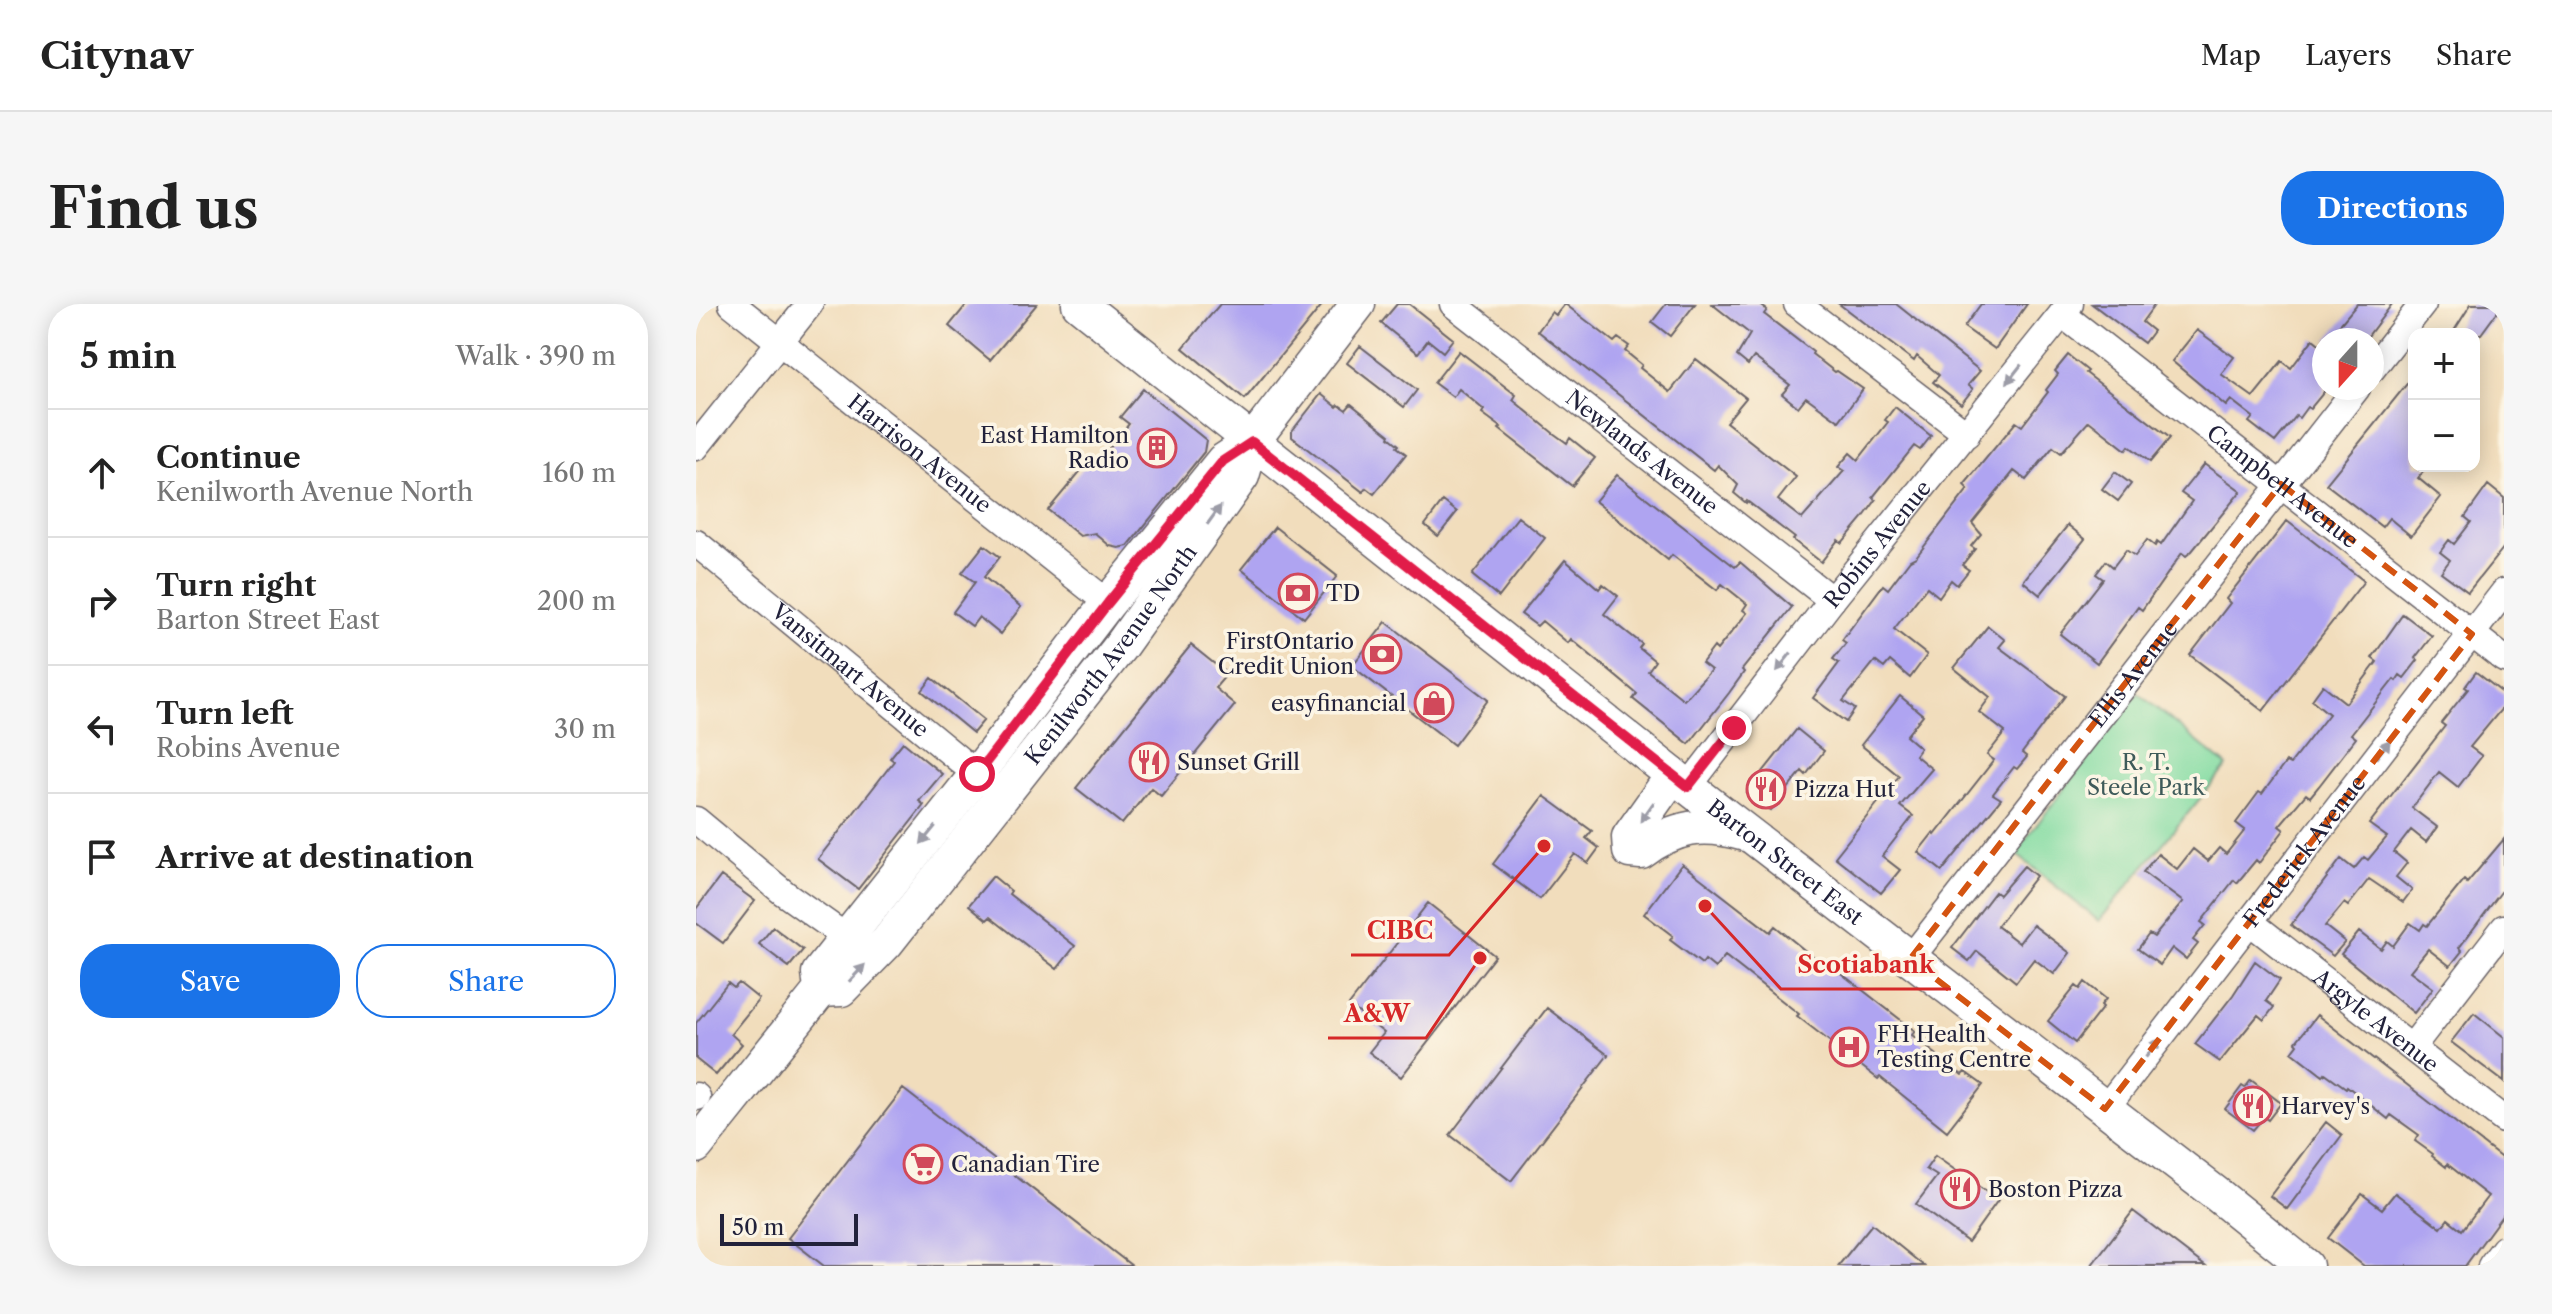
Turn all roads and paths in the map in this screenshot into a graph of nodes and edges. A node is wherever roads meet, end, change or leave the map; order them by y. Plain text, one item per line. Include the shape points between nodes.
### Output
1 (732, 304) edge
2 (810, 304) edge
3 (1079, 304) edge
4 (1358, 304) edge
5 (1453, 304) edge
6 (1797, 304) edge
7 (2423, 304) edge
8 (2066, 309) edge
9 (780, 342) junction
10 (2384, 354) edge
11 (2348, 400) edge
12 (1967, 434) junction
13 (1252, 442) junction
14 (696, 447) edge
15 (2281, 484) junction
16 (696, 543) edge
17 (2504, 592) edge
18 (1832, 600) junction
19 (1108, 603) junction
20 (2472, 634) junction
21 (2504, 659) edge
22 (977, 774) junction
23 (1680, 781) junction
24 (1003, 796) junction
25 (696, 820) edge
26 (1751, 836) junction
27 (2250, 922) junction
28 (2504, 928) edge
29 (846, 937) junction
30 (1910, 959) junction
31 (821, 990) junction
32 (2412, 1047) junction
33 (2105, 1109) junction
34 (2504, 1120) edge
35 (696, 1146) edge
36 (2504, 1249) edge
37 (2306, 1266) edge
38 (2491, 1266) edge

1 - 9 street, Harrison Avenue
2 - 9 street
3 - 13 main road, Barton Street East
4 - 13 main road, Kenilworth Avenue North
5 - 18 street, Newlands Avenue
6 - 12 street
7 - 10 street
8 -> 12 street, Robins Avenue
8 - 15 street, Campbell Avenue
9 - 14 street
9 - 19 street, Harrison Avenue
11 - 15 street, Ellis Avenue
12 - 18 street, Robins Avenue
13 - 19 main road, Kenilworth Avenue North via 1223,461
13 - 23 main road, Barton Street East
24 -> 13 main road, Kenilworth Avenue North via 1120,647 1242,476
15 - 20 street, Campbell Avenue
15 - 30 street, Ellis Avenue
16 - 22 street, Vansitmart Avenue
17 - 20 street, Frederick Avenue
18 -> 23 street, Robins Avenue
19 - 22 main road, Kenilworth Avenue North
20 - 21 street, Campbell Avenue
27 -> 20 street, Frederick Avenue
22 - 24 street, Vansitmart Avenue
22 -> 29 main road, Kenilworth Avenue North
23 - 26 main road, Barton Street East
23 -> 26 main road via 1629,837 1630,851 1641,852 1694,827
31 -> 24 main road, Kenilworth Avenue North via 841,989 887,942
25 - 29 street
26 - 30 main road, Barton Street East
27 - 32 street, Argyle Avenue
33 -> 27 street, Frederick Avenue
28 - 32 street
29 - 31 main road, Kenilworth Avenue North via 819,973
30 - 33 main road, Barton Street East
31 - 35 main road, Kenilworth Avenue North
32 - 34 street, Argyle Avenue
33 - 37 main road, Barton Street East
36 - 38 street

